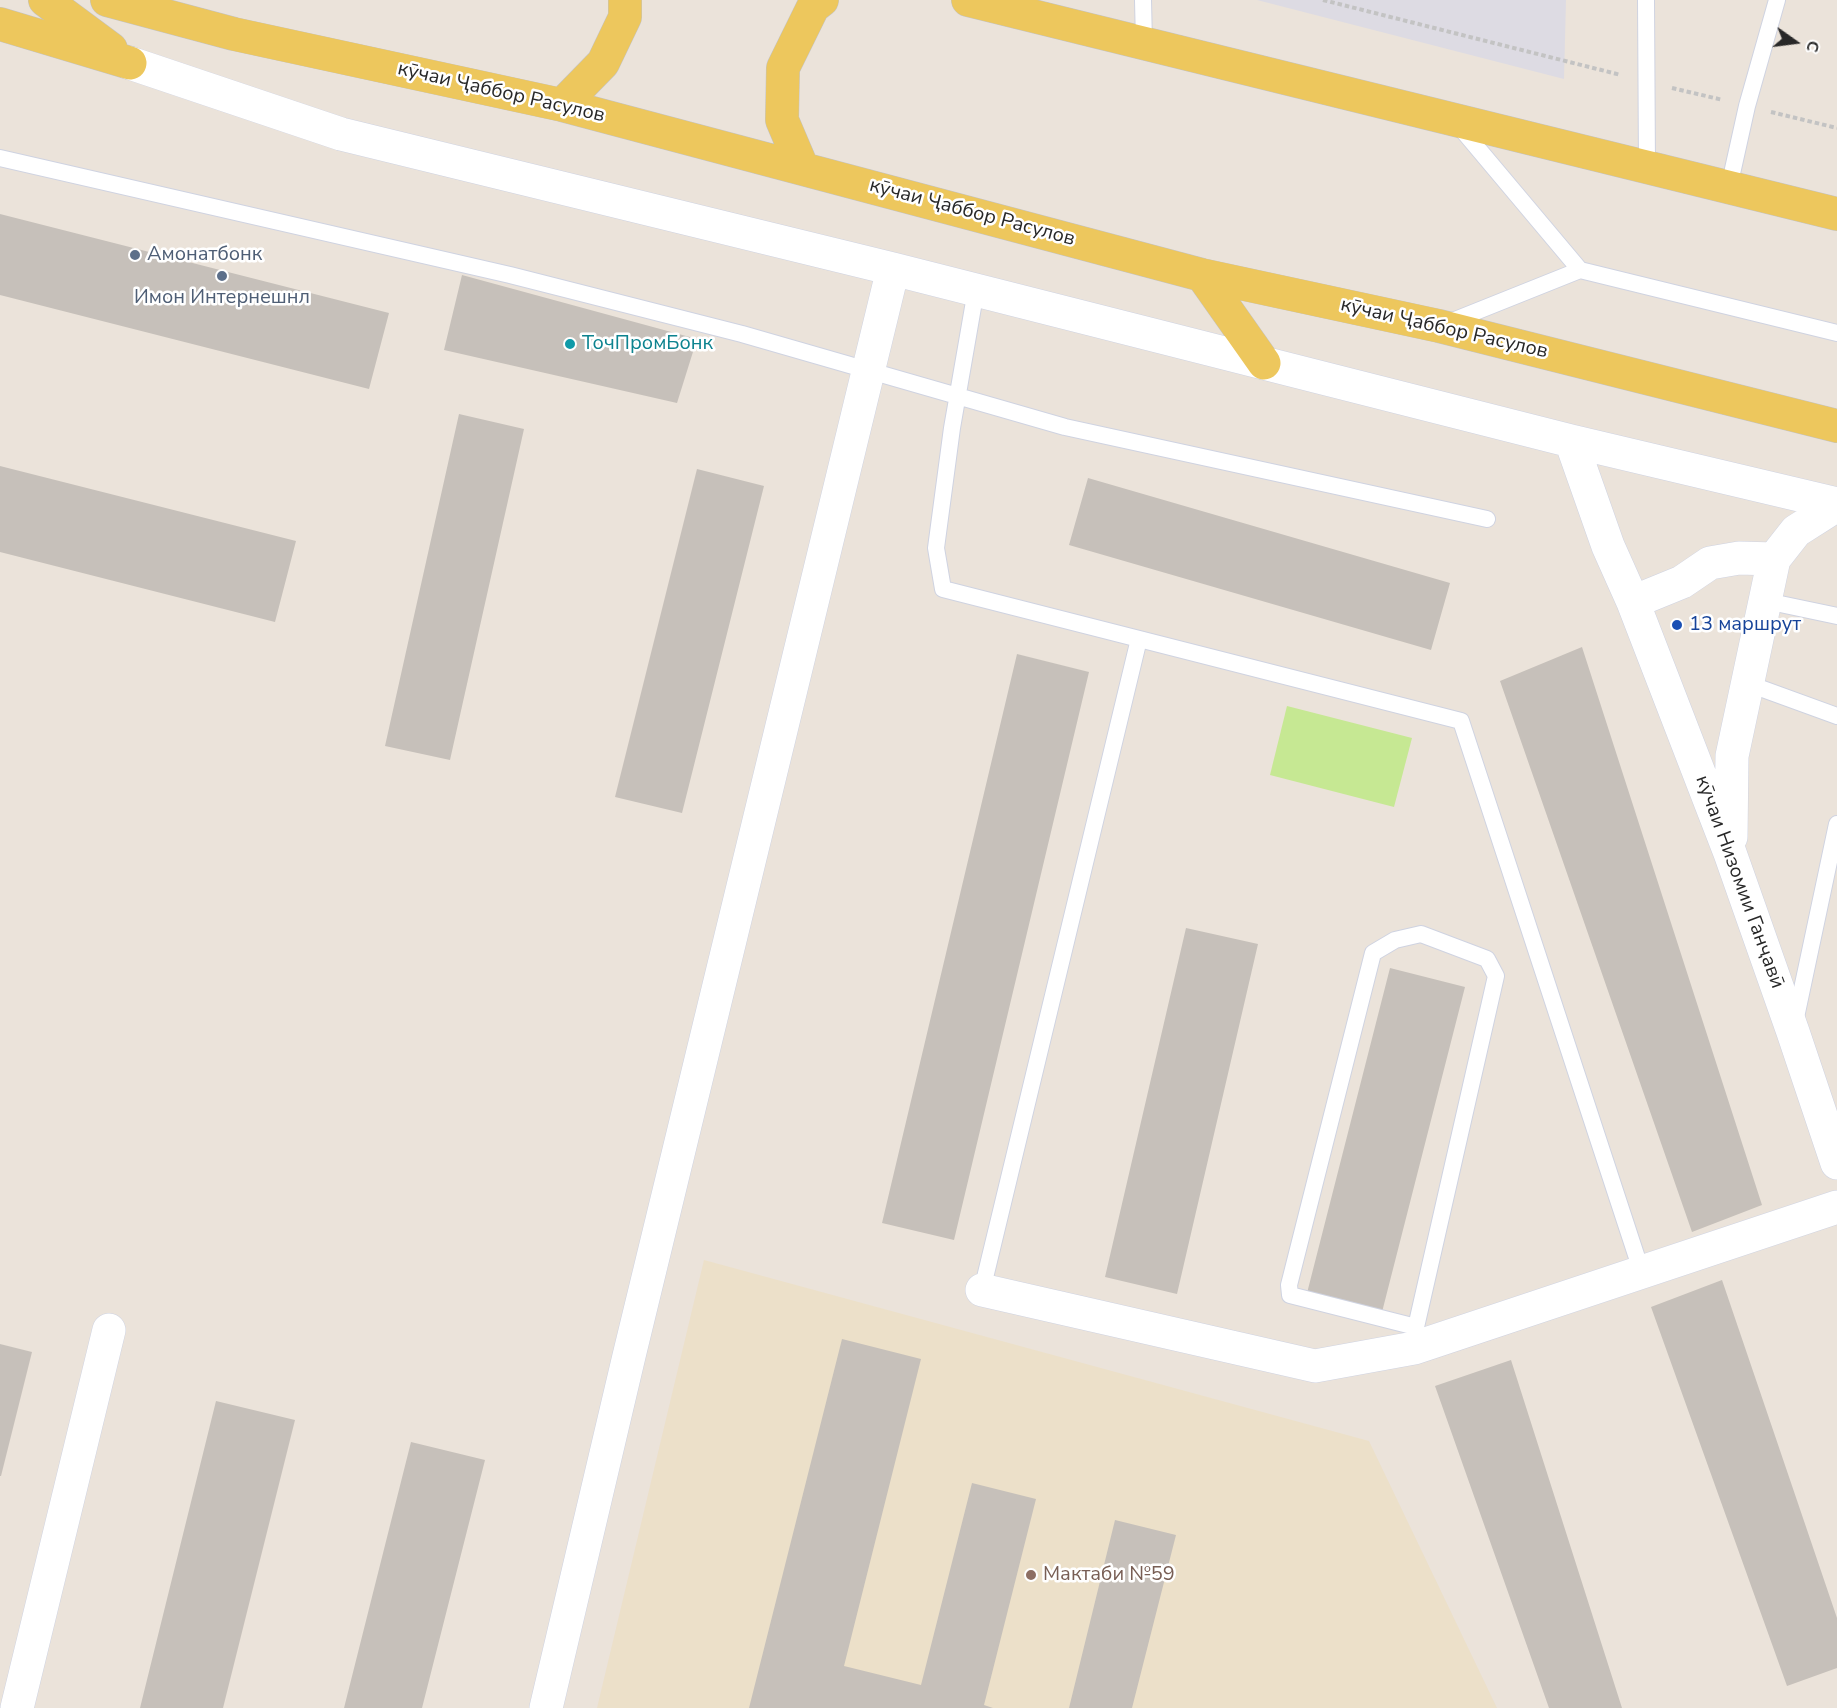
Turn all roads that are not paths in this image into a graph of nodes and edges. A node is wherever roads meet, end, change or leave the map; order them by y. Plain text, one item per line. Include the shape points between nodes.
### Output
1 (45, 0) edge
2 (107, 0) edge
3 (625, 0) edge
4 (822, 0) edge
5 (968, 0) edge
6 (1143, 0) edge
7 (1646, 0) edge
8 (1777, 0) edge
9 (0, 24) edge
10 (1144, 43) junction
11 (130, 63) junction
12 (562, 105) junction
13 (1454, 119) junction
14 (0, 158) edge
15 (802, 167) junction
16 (1647, 167) junction
17 (1729, 187) junction
18 (1837, 214) edge
19 (893, 269) junction
20 (1580, 270) junction
21 (1202, 275) junction
22 (976, 290) junction
23 (1439, 326) junction
24 (1837, 333) edge
25 (1264, 363) junction
26 (869, 370) junction
27 (957, 397) junction
28 (1837, 426) edge
29 (1571, 441) junction
30 (1837, 505) edge
31 (1487, 519) dead end
32 (1774, 559) junction
33 (1766, 601) junction
34 (1633, 602) junction
35 (1837, 616) edge
36 (1139, 639) junction
37 (1749, 684) junction
38 (1837, 716) edge
39 (1837, 824) edge
40 (1730, 853) junction
41 (1793, 1032) junction
42 (1837, 1163) edge
43 (1837, 1207) edge
44 (1642, 1273) junction
45 (982, 1290) joint
46 (108, 1330) dead end
47 (1415, 1337) junction
48 (17, 1708) edge
49 (546, 1708) edge

1 - 11 main road
2 - 12 main road, кӯчаи Ҷаббор Расулов via 234,34
3 - 12 main road via 625,17 603,63
4 - 15 main road via 813,7 783,68 782,120
5 - 10 main road
6 - 10 lane
7 - 16 lane
8 - 17 lane
9 - 11 main road
10 - 13 main road
11 - 19 street via 341,134
12 - 15 main road, кӯчаи Ҷаббор Расулов
13 - 16 main road
13 - 20 lane
14 - 26 lane via 510,275
15 - 21 main road, кӯчаи Ҷаббор Расулов
16 - 17 main road
17 - 18 main road
19 - 22 street
19 - 26 street
20 - 23 lane
20 - 24 lane
21 - 23 main road, кӯчаи Ҷаббор Расулов
21 - 25 main road
22 - 25 street
22 - 27 lane
23 - 28 main road, кӯчаи Ҷаббор Расулов
25 - 29 street
26 - 27 lane
26 - 49 street
27 - 31 lane via 1065,427
27 - 36 lane via 936,548 943,589
29 - 30 street
29 - 34 street, кӯчаи Низомии Ганҷавӣ via 1608,546
30 - 32 street via 1796,531
32 - 33 street
32 - 34 street via 1739,558 1710,563 1682,582
33 - 35 lane
33 - 37 street
34 - 40 street, кӯчаи Низомии Ганҷавӣ
36 - 44 lane via 1461,721
36 - 45 lane
37 - 38 lane
37 - 40 street via 1732,756
39 - 41 lane
40 - 41 street, кӯчаи Низомии Ганҷавӣ
41 - 42 street, кӯчаи Низомии Ганҷавӣ
43 - 44 street
44 - 47 street
45 - 47 street via 1316,1366
46 - 48 street
47 - 47 lane via 1496,976 1486,959 1421,934 1395,940 1373,953 1289,1285 1290,1294

